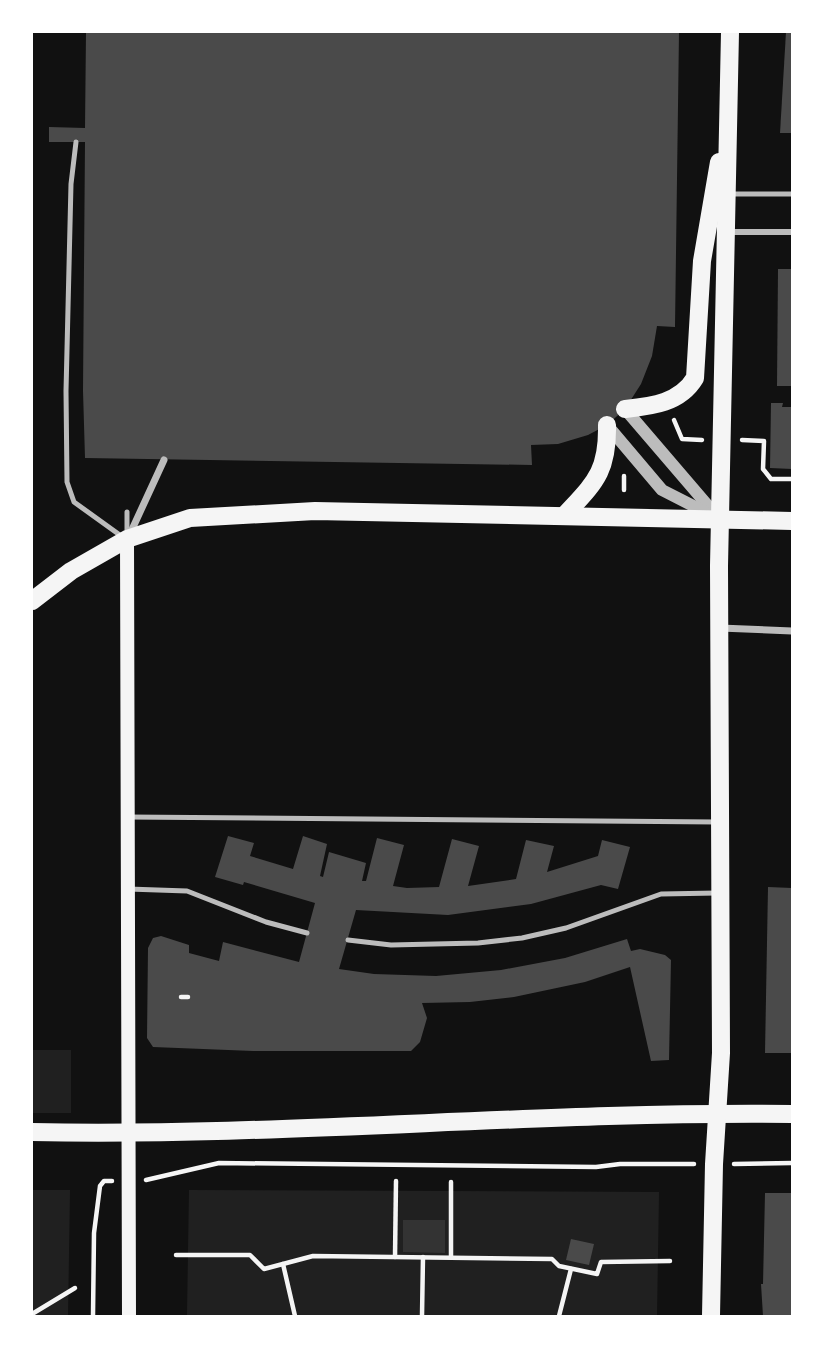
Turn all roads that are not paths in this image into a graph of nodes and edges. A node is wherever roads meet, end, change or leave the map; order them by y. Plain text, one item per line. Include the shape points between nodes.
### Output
1 (730, 32) edge
2 (729, 125) junction
3 (76, 142) dead end
4 (727, 194) junction
5 (793, 194) edge
6 (726, 232) junction
7 (793, 232) edge
8 (625, 410) joint
9 (607, 425) joint
10 (164, 460) dead end
11 (127, 512) dead end
12 (564, 516) junction
13 (720, 520) junction
14 (793, 521) edge
15 (127, 539) junction
16 (32, 601) edge
17 (720, 628) junction
18 (793, 631) edge
19 (128, 817) junction
20 (720, 822) junction
21 (128, 889) junction
22 (720, 893) junction
23 (307, 933) dead end
24 (348, 940) dead end
25 (717, 1113) junction
26 (793, 1114) edge
27 (32, 1132) edge
28 (130, 1132) junction
29 (129, 1317) edge
30 (711, 1317) edge

1 - 2 main road
2 - 4 main road
2 - 8 main road via 720,152 702,261 695,378 689,389 666,402
3 - 15 lane via 71,184 67,482 74,502
4 - 5 lane
4 - 6 main road
6 - 7 street
6 - 13 main road
8 - 13 street
9 - 12 main road via 607,452 600,472
9 - 13 street via 662,490
10 - 15 street
11 - 15 lane
12 - 13 main road
12 - 15 main road via 258,512 178,520
13 - 14 main road
13 - 17 main road
15 - 16 main road via 71,571
15 - 19 main road
17 - 18 street
17 - 20 main road
19 - 20 lane
19 - 21 main road
20 - 22 main road
21 - 23 lane via 187,891
21 - 28 main road
22 - 24 lane via 661,894 566,928 522,938 412,946
22 - 25 main road
25 - 26 main road
25 - 28 main road
25 - 30 main road
27 - 28 main road
28 - 29 main road

